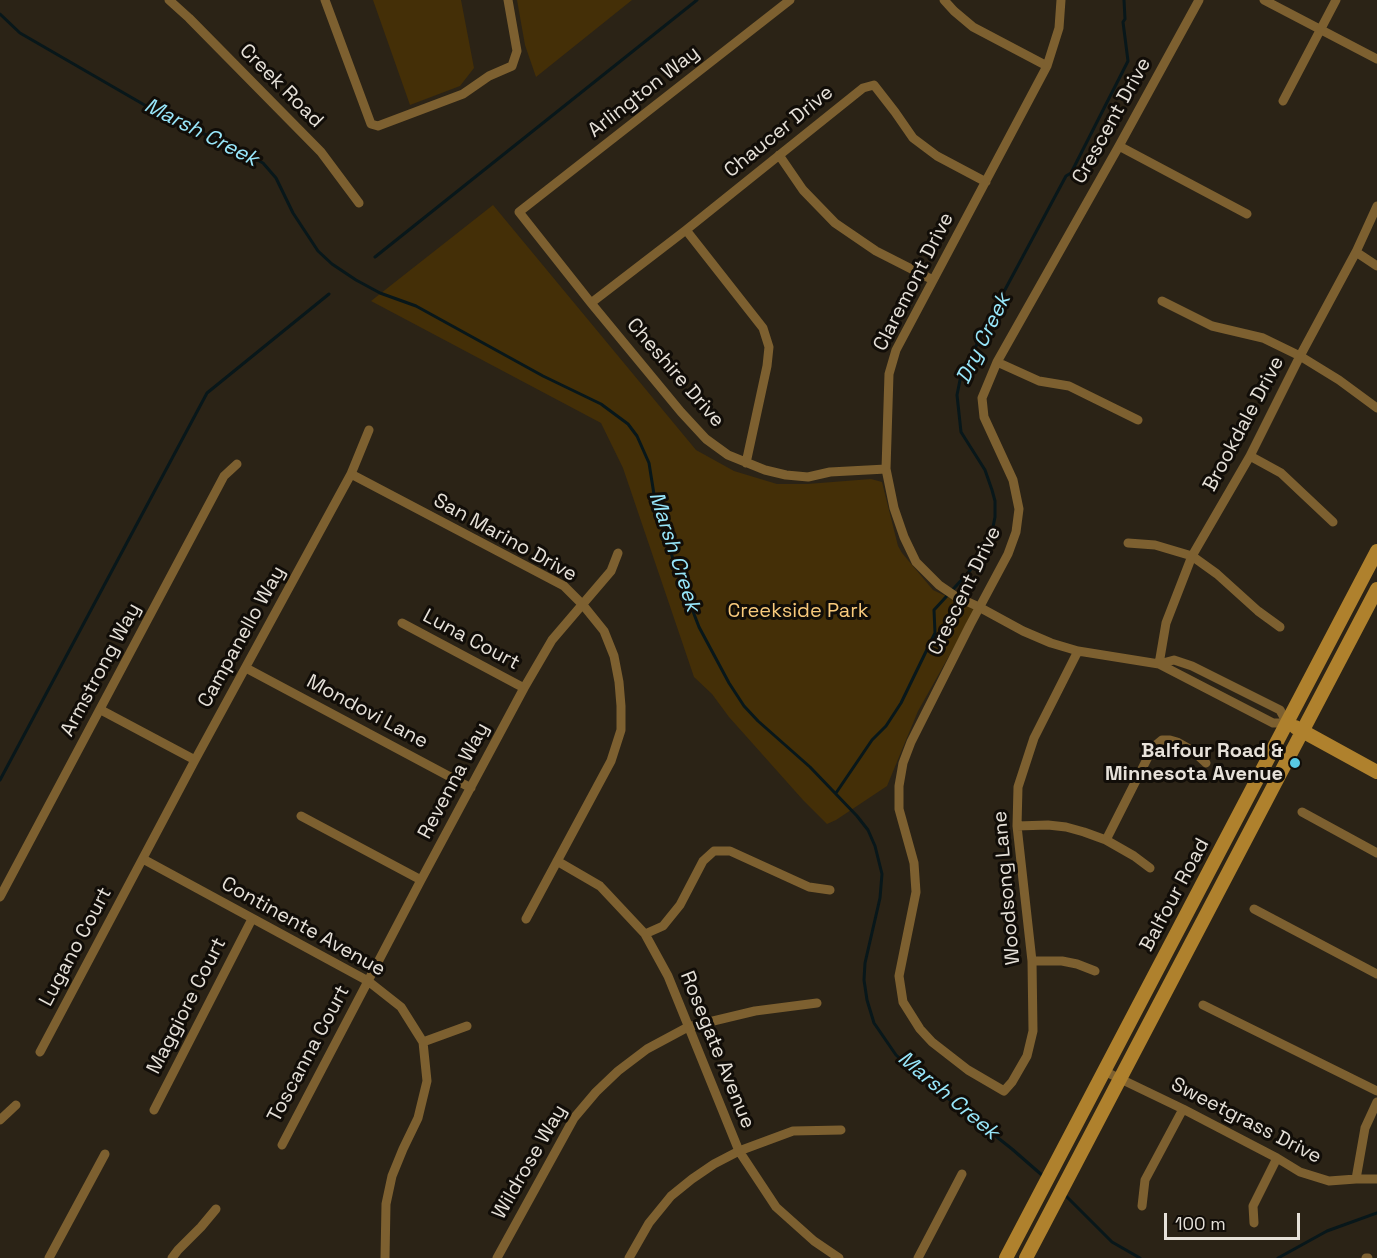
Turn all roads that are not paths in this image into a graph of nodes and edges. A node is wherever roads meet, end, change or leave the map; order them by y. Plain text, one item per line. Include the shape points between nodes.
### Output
1 (169, 0) edge
2 (326, 0) edge
3 (508, 0) edge
4 (790, 0) edge
5 (944, 0) edge
6 (1061, 0) edge
7 (1199, 0) edge
8 (1264, 0) edge
9 (1336, 0) edge
10 (1321, 30) junction
11 (1377, 59) edge
12 (1047, 66) junction
13 (1283, 100) dead end
14 (1119, 146) junction
15 (779, 155) junction
16 (986, 182) junction
17 (359, 203) dead end
18 (1377, 206) edge
19 (519, 213) joint
20 (1247, 214) dead end
21 (686, 230) junction
22 (1356, 252) junction
23 (1377, 266) edge
24 (933, 280) junction
25 (1162, 301) dead end
26 (591, 303) junction
27 (1300, 356) junction
28 (997, 362) junction
29 (1377, 408) edge
30 (1138, 420) dead end
31 (369, 430) dead end
32 (1250, 456) junction
33 (746, 463) junction
34 (237, 464) dead end
35 (886, 470) junction
36 (351, 474) junction
37 (1333, 522) dead end
38 (1128, 543) dead end
39 (1377, 551) edge
40 (618, 553) dead end
41 (1192, 556) junction
42 (1377, 589) edge
43 (583, 605) junction
44 (979, 607) junction
45 (402, 623) dead end
46 (1280, 627) dead end
47 (1078, 651) junction
48 (1159, 664) junction
49 (246, 668) junction
50 (524, 688) junction
51 (100, 710) junction
52 (1287, 723) junction
53 (1303, 731) junction
54 (195, 760) junction
55 (1206, 763) dead end
56 (1377, 772) edge
57 (471, 788) junction
58 (1302, 812) dead end
59 (301, 816) dead end
60 (1017, 826) junction
61 (1106, 840) junction
62 (1377, 853) edge
63 (143, 859) junction
64 (557, 861) junction
65 (1150, 868) dead end
66 (422, 880) junction
67 (830, 890) dead end
68 (0, 897) edge
69 (1254, 909) dead end
70 (252, 919) junction
71 (526, 919) dead end
72 (645, 934) junction
73 (1032, 961) junction
74 (1095, 971) dead end
75 (1377, 974) edge
76 (368, 981) junction
77 (817, 1003) dead end
78 (1203, 1005) dead end
79 (467, 1026) dead end
80 (688, 1027) junction
81 (423, 1042) junction
82 (40, 1052) dead end
83 (1104, 1071) junction
84 (1119, 1078) junction
85 (1004, 1091) joint
86 (1377, 1091) edge
87 (1377, 1102) edge
88 (16, 1105) dead end
89 (1183, 1109) junction
90 (154, 1110) dead end
91 (0, 1119) edge
92 (841, 1130) dead end
93 (282, 1145) dead end
94 (739, 1151) junction
95 (105, 1154) dead end
96 (1277, 1158) junction
97 (962, 1174) dead end
98 (1356, 1179) junction
99 (1377, 1179) edge
100 (1143, 1206) dead end
101 (216, 1209) dead end
102 (1254, 1223) dead end
103 (49, 1258) edge
104 (172, 1258) edge
105 (386, 1258) edge
106 (497, 1258) edge
107 (630, 1258) edge
108 (839, 1258) edge
109 (918, 1258) edge
110 (1006, 1258) edge
111 (1026, 1258) edge

1 - 17 street, Creek Road via 321,152
2 - 3 street via 371,124 378,126 463,94 512,66 517,51
4 - 19 street, Arlington Way
5 - 12 street via 973,27
6 - 12 street, Claremont Drive via 1059,28
7 - 14 street, Crescent Drive
8 - 10 street
9 - 10 street
10 - 11 street
10 - 13 street
12 - 16 street, Claremont Drive
14 - 20 street
14 - 28 street, Crescent Drive
15 - 16 street, Chaucer Drive via 863,87 874,86 913,138 937,156
15 - 21 street, Chaucer Drive
15 - 24 street via 803,190 836,223 876,251
16 - 24 street, Claremont Drive
18 - 22 street, Brookdale Drive
19 - 26 street, Cheshire Drive
21 - 26 street, Chaucer Drive
21 - 33 street via 763,328 769,347
22 - 23 street
22 - 27 street, Brookdale Drive
24 - 35 street, Claremont Drive via 896,350 889,374
25 - 27 street via 1212,326 1263,338
26 - 33 street, Cheshire Drive via 706,439
27 - 29 street
27 - 32 street, Brookdale Drive
28 - 30 street via 1039,381 1069,386
28 - 44 street, Crescent Drive via 982,398 984,417 1013,480 1019,509 1008,554
31 - 36 street, Campanello Way
32 - 37 street via 1281,473
32 - 41 street, Brookdale Drive
33 - 35 street, Cheshire Drive via 808,477 830,472
34 - 51 street, Armstrong Way via 224,476
35 - 44 street, Claremont Drive via 894,508 916,562 939,585
36 - 43 street, San Marino Drive via 564,586
36 - 49 street, Campanello Way
38 - 41 street via 1155,545
39 - 52 main road, Balfour Road
40 - 43 street, Revenna Way via 611,571
41 - 46 street
41 - 48 street, Brookdale Drive via 1166,623
42 - 53 main road, Balfour Road
43 - 50 street, Revenna Way via 552,640
43 - 64 street, San Marino Drive via 604,632 614,656 621,730 611,761
44 - 47 street, Claremont Drive via 1023,631
44 - 85 street, Crescent Drive via 903,763 899,809 914,863 916,892 899,975 903,1002 920,1029 968,1070
45 - 50 street, Luna Court
47 - 48 street, Claremont Drive
47 - 60 street, Woodsong Lane via 1034,738 1018,787
48 - 52 street, Claremont Drive via 1274,723
48 - 52 street, Claremont Drive via 1174,660 1192,666 1280,710
49 - 54 street, Campanello Way
49 - 57 street, Mondovi Lane
50 - 57 street, Revenna Way
51 - 54 street
51 - 68 street, Armstrong Way
52 - 53 main road
52 - 83 main road, Balfour Road
53 - 56 main road
53 - 84 main road, Balfour Road
54 - 63 street, Campanello Way
55 - 61 street via 1178,742 1162,740 1148,757
57 - 66 street, Revenna Way
58 - 62 street
59 - 66 street
60 - 61 street via 1066,827
60 - 73 street, Woodsong Lane
61 - 65 street
63 - 70 street, Continente Avenue
63 - 82 street, Lugano Court
64 - 71 street, San Marino Drive
64 - 72 street, Rosegate Avenue via 600,886
66 - 76 street, Revenna Way
67 - 72 street via 809,887 730,851 714,851 703,861 681,905 663,926
69 - 75 street
70 - 76 street, Continente Avenue
70 - 90 street, Maggiore Court
72 - 80 street, Rosegate Avenue via 668,976
73 - 74 street via 1062,961
73 - 85 street, Woodsong Lane via 1033,1031 1027,1056
76 - 81 street, Continente Avenue via 401,1007
76 - 93 street, Toscanna Court
77 - 80 street, Wildrose Way via 755,1011
78 - 86 street
79 - 81 street
80 - 94 street, Rosegate Avenue
80 - 106 street, Wildrose Way via 647,1049 618,1071 574,1118
81 - 105 street, Continente Avenue via 427,1081 418,1118 392,1176 386,1204
83 - 84 street, Sweetgrass Drive
83 - 110 main road, Balfour Road
84 - 89 street, Sweetgrass Drive
84 - 111 main road, Balfour Road
87 - 98 street via 1365,1128
88 - 91 street
89 - 96 street, Sweetgrass Drive
89 - 100 street via 1145,1180
92 - 94 street via 793,1131
94 - 107 street via 671,1196 649,1222
94 - 108 street, Rosegate Avenue via 776,1207
95 - 103 street
96 - 98 street, Sweetgrass Drive via 1300,1172 1329,1181
96 - 102 street via 1253,1206
97 - 109 street
98 - 99 street, Sweetgrass Drive
101 - 104 street

